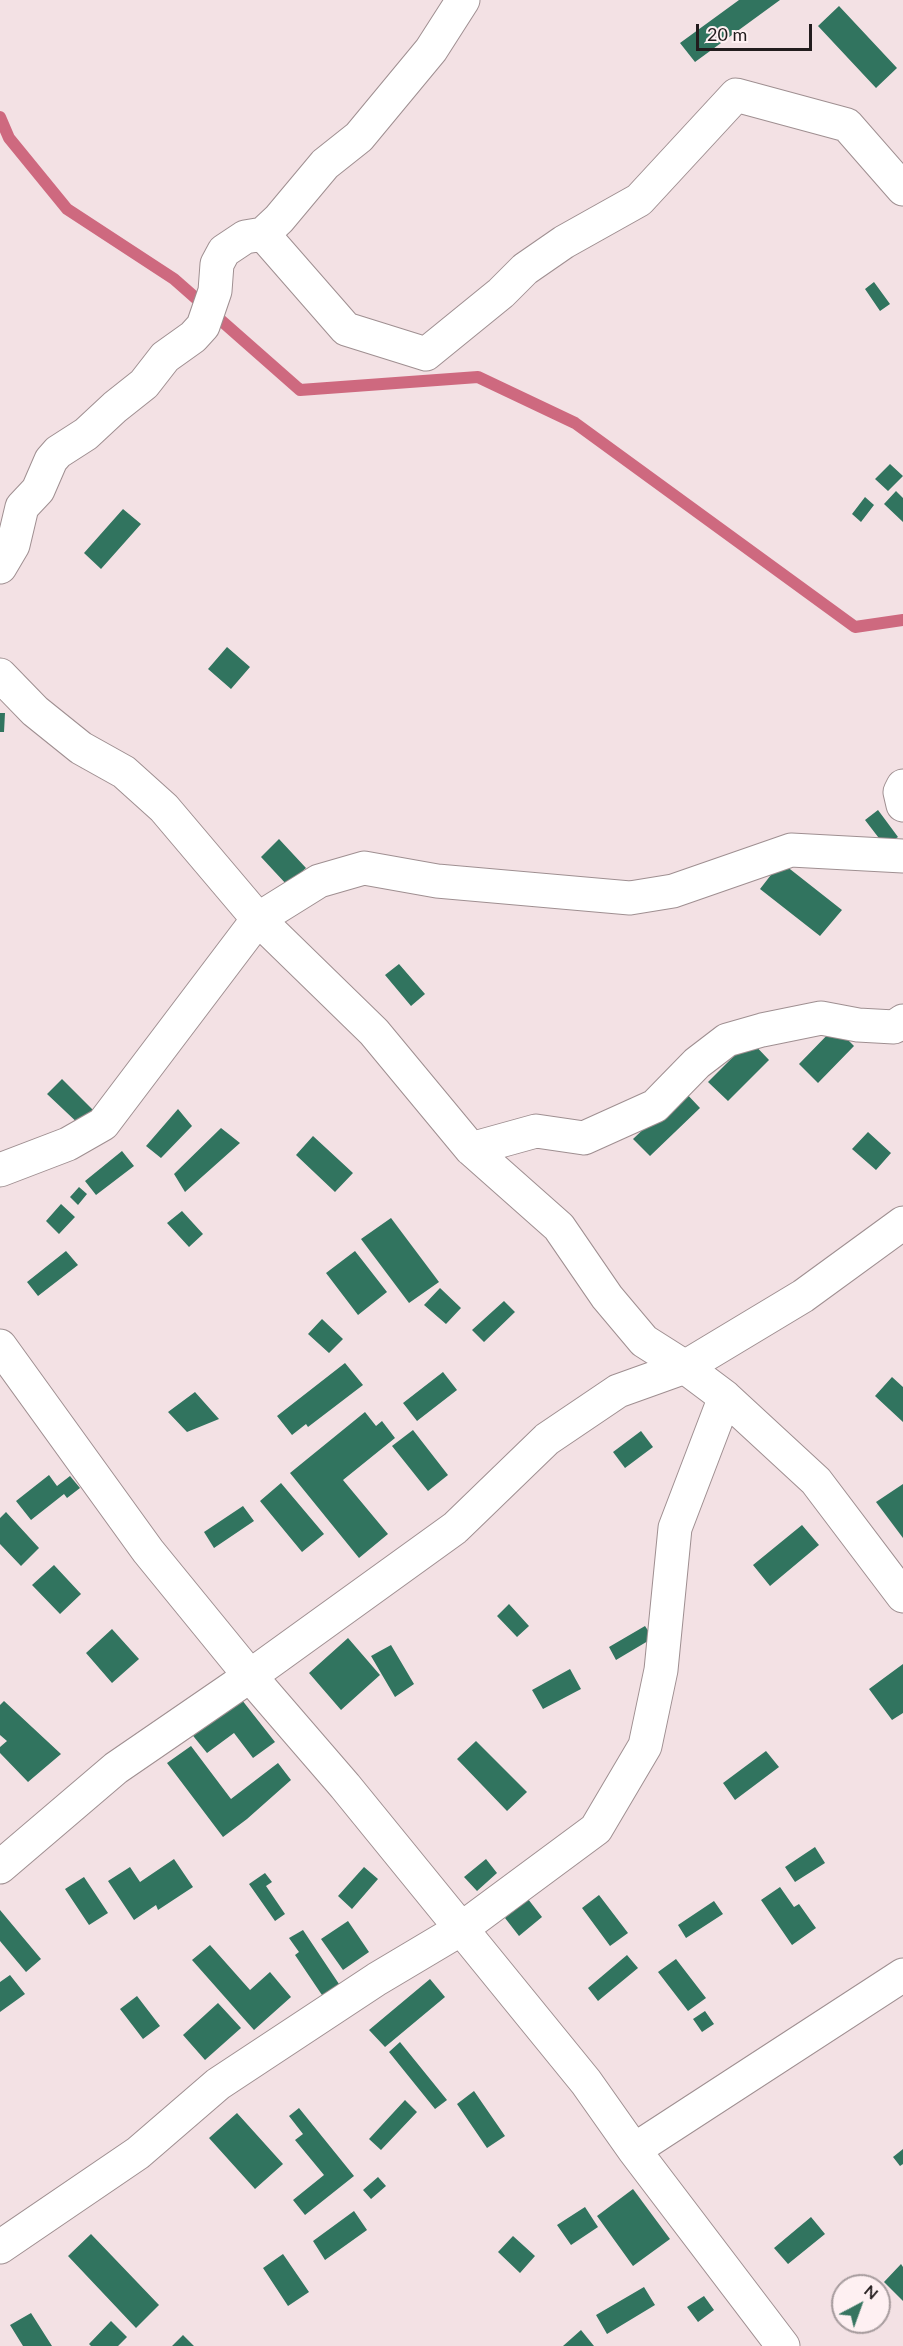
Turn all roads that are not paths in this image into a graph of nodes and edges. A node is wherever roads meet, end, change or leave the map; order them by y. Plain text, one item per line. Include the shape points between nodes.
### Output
1 (463, 0) edge
2 (903, 189) edge
3 (264, 234) junction
4 (0, 567) edge
5 (0, 675) edge
6 (903, 786) edge
7 (903, 805) edge
8 (903, 856) edge
9 (258, 919) junction
10 (903, 1021) edge
11 (471, 1149) junction
12 (0, 1170) edge
13 (903, 1223) edge
14 (0, 1346) edge
15 (685, 1367) junction
16 (725, 1397) junction
17 (903, 1596) edge
18 (250, 1676) junction
19 (0, 1867) edge
20 (461, 1929) junction
21 (903, 1975) edge
22 (634, 2150) junction
23 (0, 2247) edge
24 (783, 2346) edge

1 - 3 street via 431,50 359,137 325,164
2 - 3 street via 847,124 736,95 639,200 525,269 426,354 346,329
3 - 4 street via 245,237 224,251 217,264 215,291 202,326 193,337 165,357 144,384 86,435 51,460 39,490 22,507 13,545
5 - 9 street via 35,711 81,748 124,772 164,808
6 - 7 street
8 - 9 street via 791,850 673,891 630,898 437,881 364,868 319,881
9 - 11 street via 374,1032
9 - 12 street via 103,1124 68,1144
10 - 11 street via 894,1027 821,1018 727,1040 697,1062 656,1106 584,1138 536,1131
11 - 15 street via 559,1227 644,1341
13 - 15 street via 803,1296
14 - 18 street via 148,1551
15 - 16 street
15 - 18 street via 618,1392 547,1439 455,1528
16 - 17 street via 816,1481
16 - 20 street via 675,1528 661,1670 645,1746 596,1829
18 - 19 street via 116,1768
18 - 20 street
20 - 22 street via 586,2082
20 - 23 street via 376,1979 218,2085 138,2153
21 - 22 street
22 - 24 street

